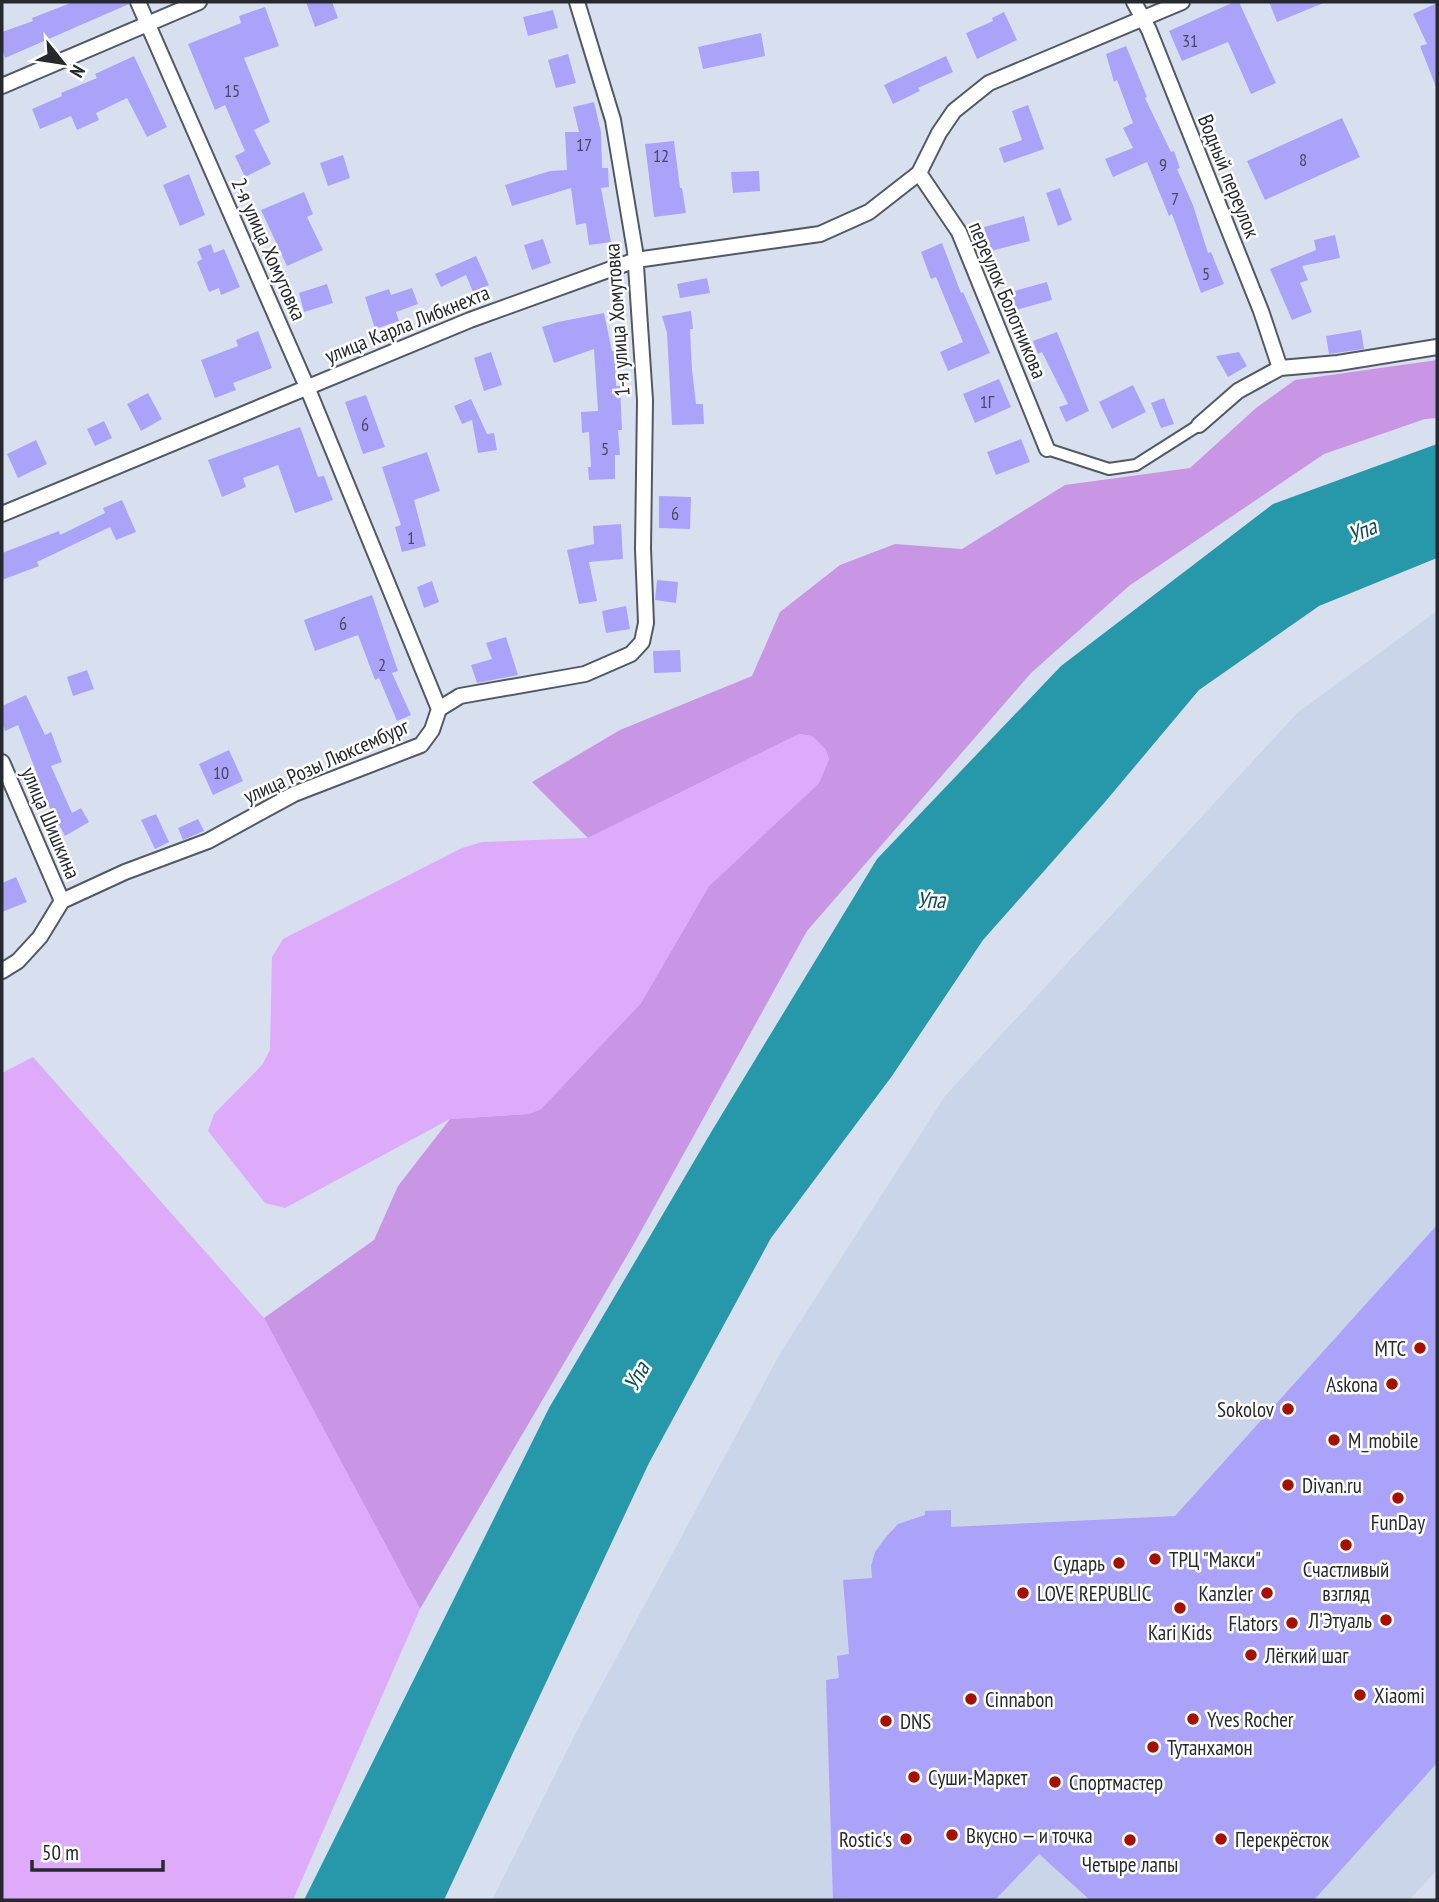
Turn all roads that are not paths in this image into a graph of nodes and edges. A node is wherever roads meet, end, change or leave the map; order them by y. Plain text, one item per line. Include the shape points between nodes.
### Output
1 (138, 2) edge
2 (199, 2) edge
3 (577, 2) edge
4 (1134, 2) edge
5 (1182, 2) edge
6 (1143, 18) junction
7 (146, 24) junction
8 (2, 86) edge
9 (919, 173) junction
10 (636, 260) junction
11 (1437, 347) edge
12 (1280, 368) junction
13 (307, 387) junction
14 (1199, 425) joint
15 (1047, 450) joint
16 (2, 514) edge
17 (439, 709) junction
18 (2, 762) edge
19 (62, 901) junction
20 (2, 971) edge

1 - 7 street, 2-я улица Хомутовка
2 - 7 street
3 - 10 street, 1-я улица Хомутовка via 613,120
4 - 6 street, Водный переулок
5 - 6 street
6 - 9 street via 989,83 954,111
6 - 12 street, Водный переулок
7 - 8 street
7 - 13 street, 2-я улица Хомутовка
9 - 10 street, улица Карла Либкнехта via 869,212 820,234
9 - 15 street, переулок Болотникова via 959,232
10 - 13 street, улица Карла Либкнехта via 470,320
10 - 17 street, 1-я улица Хомутовка via 645,400 646,622 642,642 631,654 585,674 460,696
11 - 12 street
12 - 14 street via 1238,391
13 - 16 street, улица Карла Либкнехта
13 - 17 street, 2-я улица Хомутовка
14 - 15 street via 1136,465 1109,468
17 - 19 street, улица Розы Люксембург via 421,745 294,794 208,841
18 - 19 street, улица Шишкина
19 - 20 street via 40,937

